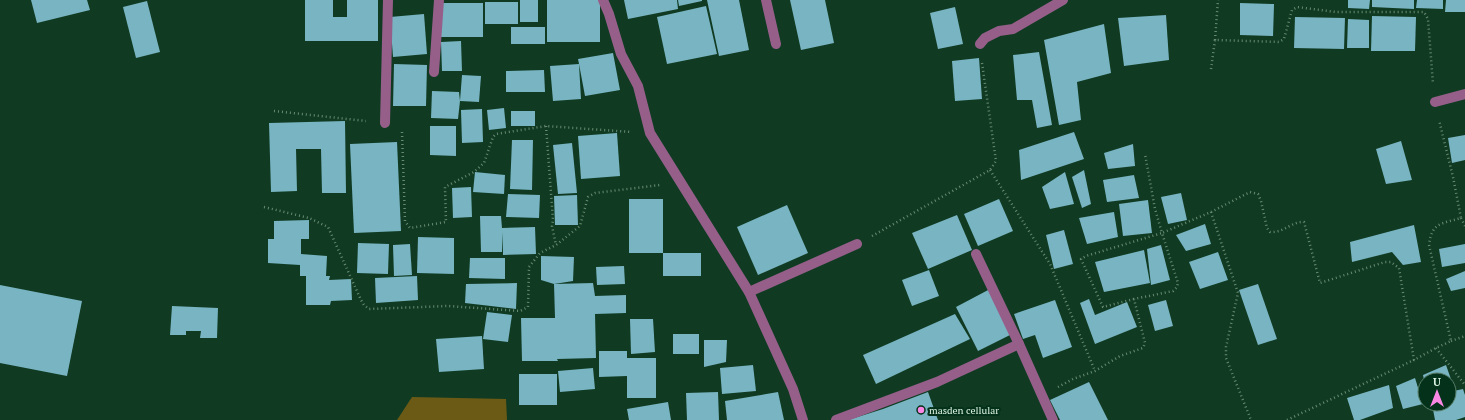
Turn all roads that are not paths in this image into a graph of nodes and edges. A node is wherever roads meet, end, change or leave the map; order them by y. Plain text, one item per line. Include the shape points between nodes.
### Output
1 (388, 0) edge
2 (438, 0) edge
3 (603, 0) edge
4 (766, 0) edge
5 (1063, 0) edge
6 (776, 44) dead end
7 (980, 44) road end
8 (434, 72) dead end
9 (1465, 94) edge
10 (1435, 102) road end
11 (385, 123) road end
12 (857, 244) road end
13 (976, 254) dead end
14 (748, 292) junction
15 (1019, 344) junction
16 (803, 420) edge
17 (836, 420) edge
18 (1053, 420) edge

1 - 11 street
2 - 8 street
3 - 14 street via 621,54 638,86 650,133
4 - 6 street
5 - 7 street via 1013,29 999,31 985,38
9 - 10 street
12 - 14 street
13 - 15 street
14 - 16 street via 793,388
15 - 17 street via 937,382
15 - 18 street

